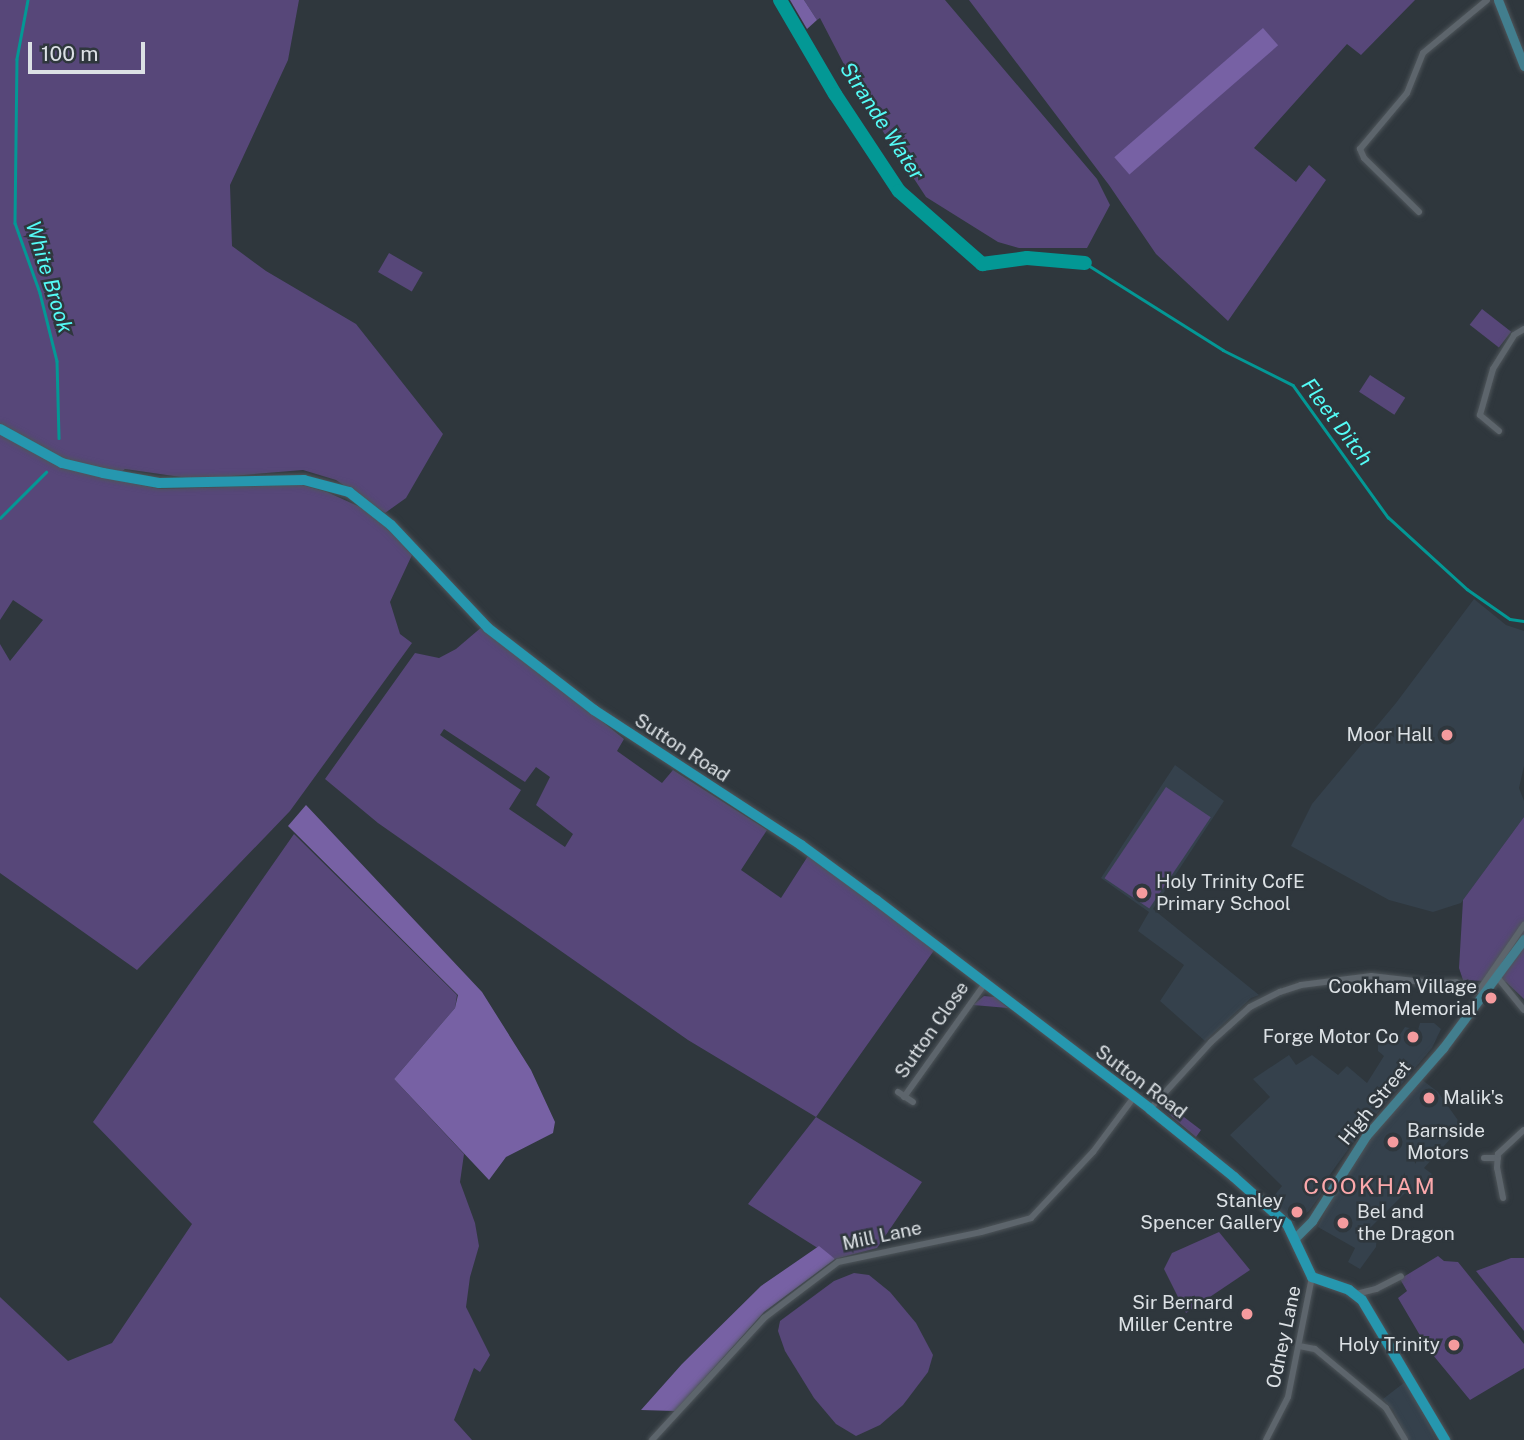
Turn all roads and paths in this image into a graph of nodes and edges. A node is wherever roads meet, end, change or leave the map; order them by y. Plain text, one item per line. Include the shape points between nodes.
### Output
1 (1487, 0) edge
2 (1498, 0) edge
3 (1524, 66) edge
4 (1419, 212) dead end
5 (1524, 329) edge
6 (0, 429) edge
7 (1500, 431) dead end
8 (1524, 925) edge
9 (1524, 940) edge
10 (1498, 978) junction
11 (986, 982) junction
12 (1484, 991) junction
13 (1524, 1010) edge
14 (1134, 1097) junction
15 (913, 1102) dead end
16 (1150, 1109) junction
17 (1524, 1130) edge
18 (1483, 1158) dead end
19 (1498, 1158) junction
20 (1503, 1198) dead end
21 (1296, 1237) junction
22 (1401, 1276) dead end
23 (1312, 1277) junction
24 (1356, 1294) junction
25 (1298, 1346) junction
26 (652, 1440) edge
27 (1266, 1440) edge
28 (1405, 1440) edge
29 (1445, 1440) edge

1 - 4 street via 1423,53 1408,93 1360,149
2 - 3 main road
5 - 7 street via 1514,335 1493,369 1480,415
6 - 11 main road, Sutton Road via 39,453 84,469 159,483 304,480 349,492 391,525 488,628 594,710 801,845
8 - 12 street
9 - 10 main road, High Street
10 - 12 main road, High Street
10 - 13 street
11 - 14 main road, Sutton Road
11 - 15 street, Sutton Close via 901,1094
12 - 16 street via 1456,982 1371,976 1280,992 1250,1007 1211,1042
12 - 21 main road, High Street via 1366,1136 1312,1221
14 - 16 main road, Sutton Road
14 - 26 street, Mill Lane via 1093,1152 1031,1217 838,1262 764,1318
16 - 21 main road, Sutton Road via 1287,1224
17 - 19 street
18 - 19 street
19 - 20 street
21 - 23 main road
22 - 24 street
23 - 24 main road
23 - 25 street, Odney Lane
24 - 29 main road
25 - 27 street, Odney Lane via 1288,1396
25 - 28 street via 1315,1349 1377,1400 1392,1415

